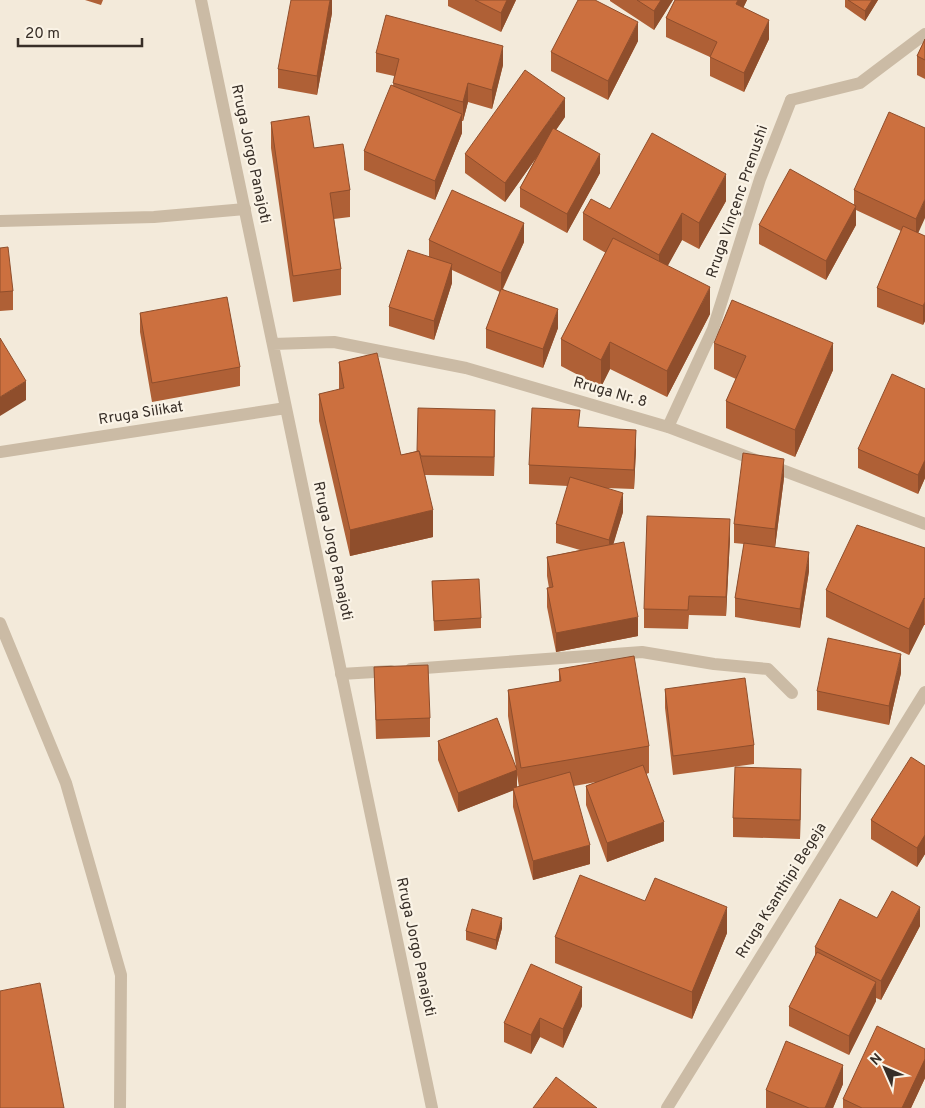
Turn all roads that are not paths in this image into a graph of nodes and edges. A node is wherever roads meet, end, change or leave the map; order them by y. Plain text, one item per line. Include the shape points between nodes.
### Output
1 (201, 0) edge
2 (925, 34) edge
3 (245, 209) junction
4 (0, 221) edge
5 (273, 344) junction
6 (286, 408) junction
7 (668, 426) junction
8 (0, 452) edge
9 (925, 524) edge
10 (0, 623) edge
11 (341, 674) junction
12 (925, 692) edge
13 (792, 693) dead end
14 (120, 1108) edge
15 (432, 1108) edge
16 (667, 1108) edge

1 - 3 street, Rruga Jorgo Panajoti
2 - 7 street, Rruga Vinçenc Prenushi via 860,83 791,100 760,179 713,329
3 - 4 street via 154,218
3 - 5 street, Rruga Jorgo Panajoti
5 - 6 street, Rruga Jorgo Panajoti
5 - 7 street, Rruga Nr. 8 via 334,342 466,368
6 - 8 street, Rruga Silikat
6 - 11 street, Rruga Jorgo Panajoti
7 - 9 street, Rruga Nr. 8
10 - 14 street via 66,783 121,975
11 - 13 street via 642,652 768,669
11 - 15 street, Rruga Jorgo Panajoti
12 - 16 street, Rruga Ksanthipi Begeja

